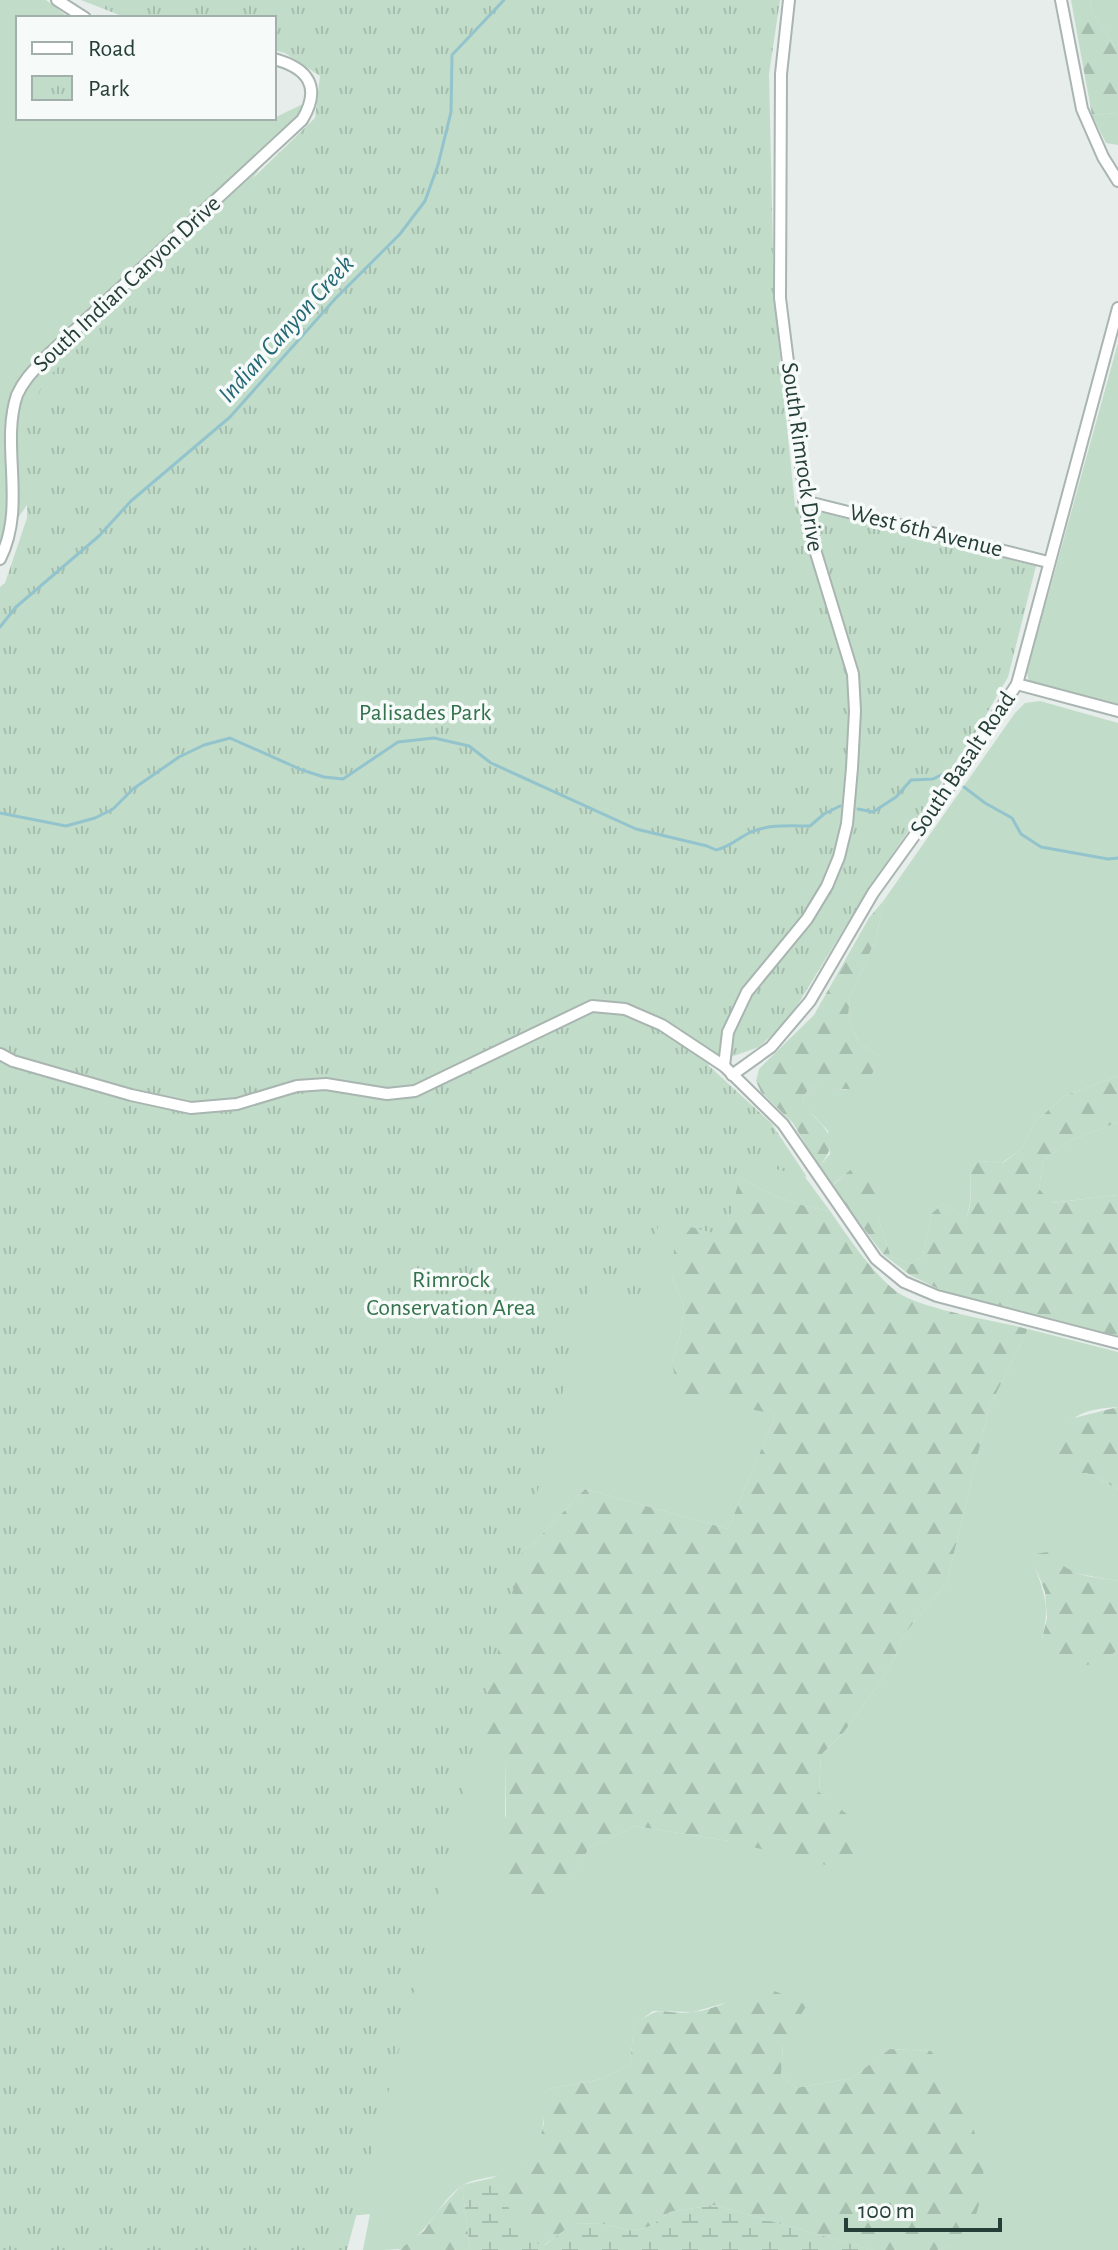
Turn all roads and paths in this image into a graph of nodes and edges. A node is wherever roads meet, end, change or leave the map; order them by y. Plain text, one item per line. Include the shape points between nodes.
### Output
1 (57, 0) edge
2 (789, 0) edge
3 (1061, 0) edge
4 (82, 16) edge
5 (276, 60) edge
6 (1118, 181) edge
7 (1118, 308) edge
8 (804, 501) junction
9 (0, 559) edge
10 (1048, 562) junction
11 (1017, 684) junction
12 (1118, 711) edge
13 (0, 1054) edge
14 (724, 1066) junction
15 (732, 1075) junction
16 (1118, 1343) edge

1 - 4 street
2 - 8 street, South Rimrock Drive via 781,74 780,298
3 - 6 street via 1082,109
5 - 9 street, South Indian Canyon Drive via 298,68 310,83 312,100 302,120 23,384 12,419 11,524
7 - 10 street, South Basalt Road
8 - 10 street, West 6th Avenue
8 - 14 street, South Rimrock Drive via 853,674 847,824 827,886 747,992 728,1032
10 - 11 street, South Basalt Road
11 - 12 street
11 - 15 street, South Basalt Road via 873,893 810,1001 771,1047
13 - 14 street via 191,1108 237,1104 297,1086 326,1084 387,1094 415,1091 592,1006 625,1009 662,1025
14 - 15 street
15 - 16 street via 783,1124 876,1259 904,1282 937,1296

